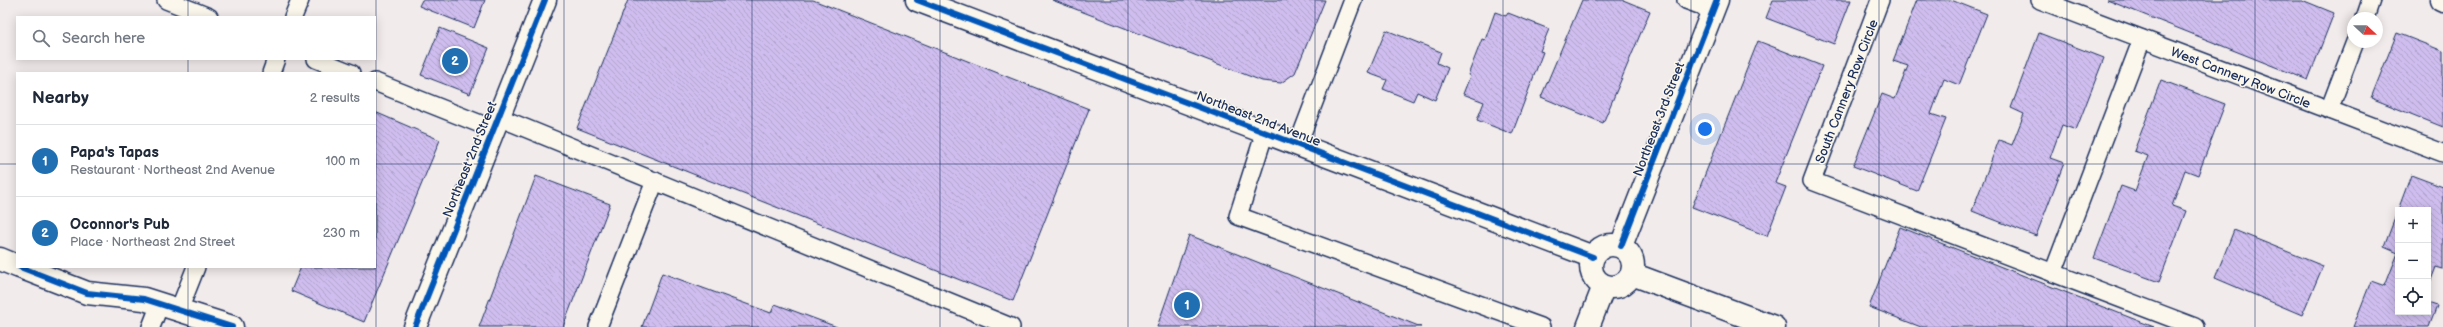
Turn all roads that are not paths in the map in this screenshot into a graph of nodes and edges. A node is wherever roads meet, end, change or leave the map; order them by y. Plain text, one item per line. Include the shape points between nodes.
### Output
1 (166, 0) edge
2 (300, 0) edge
3 (545, 0) edge
4 (917, 0) edge
5 (1353, 0) edge
6 (1686, 0) edge
7 (1880, 0) edge
8 (2040, 0) edge
9 (2372, 0) edge
10 (1715, 5) edge
11 (2367, 12) edge
12 (206, 16) edge
13 (293, 16) edge
14 (2142, 39) junction
15 (2353, 48) edge
16 (276, 60) edge
17 (318, 60) edge
18 (270, 72) edge
19 (348, 72) edge
20 (376, 82) edge
21 (2329, 110) junction
22 (496, 123) junction
23 (1265, 132) junction
24 (1298, 144) junction
25 (2443, 153) edge
26 (655, 181) junction
27 (1621, 246) junction
28 (1593, 257) junction
29 (0, 259) edge
30 (16, 266) edge
31 (23, 268) edge
32 (195, 268) edge
33 (2053, 273) junction
34 (1632, 274) junction
35 (1604, 286) junction
36 (170, 307) junction
37 (151, 327) edge
38 (232, 327) edge
39 (415, 327) edge
40 (598, 327) edge
41 (1011, 327) edge
42 (1541, 327) edge
43 (1588, 327) edge
44 (1774, 327) edge
45 (2195, 327) edge

1 - 12 lane
2 - 13 lane
3 - 22 street, Northeast 2nd Street
4 - 23 street, Northeast 2nd Avenue
5 - 24 lane
6 - 10 lane
7 - 33 lane, South Cannery Row Circle via 1812,181
8 - 14 lane, West Cannery Row Circle
9 - 11 lane
10 - 27 street, Northeast 3rd Street
14 - 21 lane, West Cannery Row Circle
14 - 33 lane
15 - 21 lane
16 - 18 lane
17 - 19 lane
20 - 22 lane
21 - 25 lane, West Cannery Row Circle
22 - 26 lane
22 - 39 street, Northeast 2nd Street
23 - 24 street, Northeast 2nd Avenue
23 - 42 lane via 1238,216
24 - 28 street, Northeast 2nd Avenue
26 - 40 lane
26 - 41 lane
27 - 28 street via 1602,247
27 - 34 street via 1626,249 1633,261
28 - 35 street via 1591,264 1594,277
29 - 30 street
31 - 36 street via 87,293 144,299
32 - 36 lane
33 - 45 lane
34 - 35 street via 1617,287
34 - 44 street
35 - 43 street
36 - 37 lane
36 - 38 street

